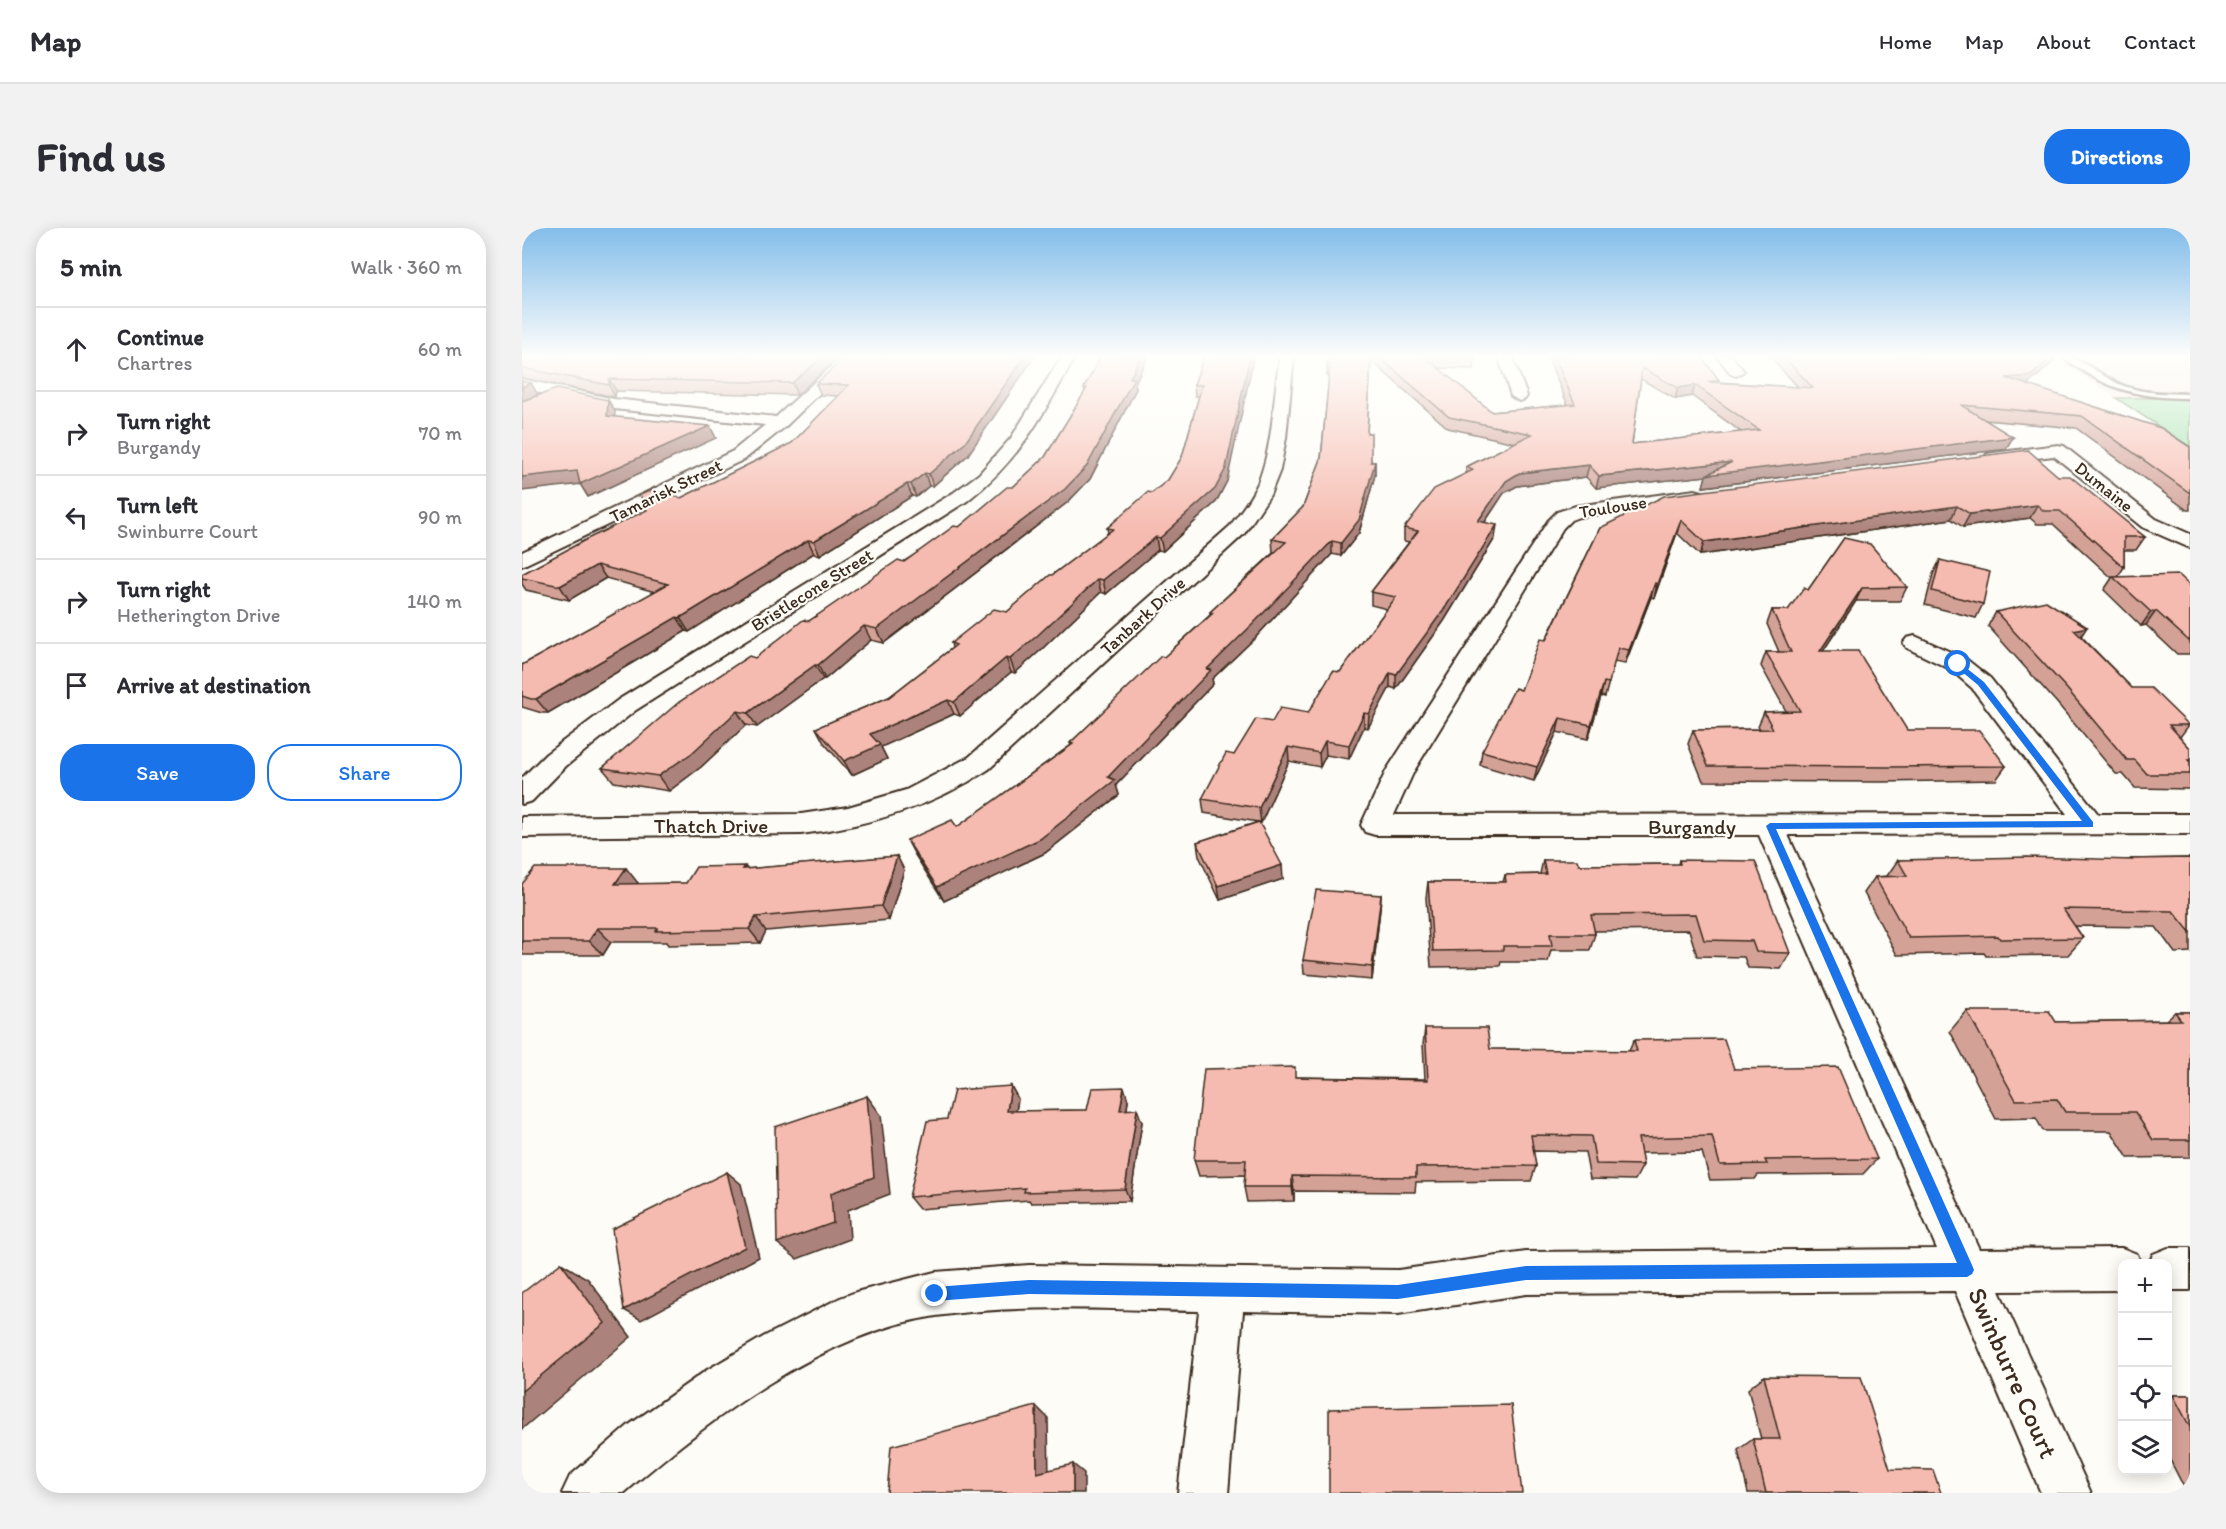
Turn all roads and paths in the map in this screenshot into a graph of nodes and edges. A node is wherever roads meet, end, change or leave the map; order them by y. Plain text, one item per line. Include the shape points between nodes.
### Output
1 (714, 415) edge
2 (787, 415) edge
3 (1034, 415) edge
4 (1279, 415) edge
5 (780, 422) junction
6 (1975, 461) edge
7 (1713, 494) edge
8 (2149, 523) junction
9 (2190, 542) edge
10 (522, 560) edge
11 (2190, 562) edge
12 (1915, 643) dead end
13 (522, 794) edge
14 (899, 805) joint
15 (2090, 824) junction
16 (2190, 824) edge
17 (1375, 825) joint
18 (1770, 826) junction
19 (522, 827) edge
20 (2118, 1269) edge
21 (2172, 1269) edge
22 (2190, 1269) edge
23 (1967, 1270) junction
24 (1222, 1289) junction
25 (587, 1493) edge
26 (1203, 1493) edge
27 (2066, 1493) edge

1 - 5 street
2 - 5 street, Tamarisk Street
3 - 13 street, Bristlecone Street via 1018,441 960,497 627,705 565,753
4 - 14 street, Tanbark Drive via 1267,484 1237,530 979,764 951,782
5 - 10 street, Tamarisk Street via 739,455
6 - 8 street, Dumaine via 2058,450
7 - 17 street, Toulouse via 1564,516 1400,771
8 - 9 street, Dumaine
8 - 11 street, Dumaine
12 - 15 street via 1958,664 1981,684
14 - 19 street, Thatch Drive via 840,820 801,824
15 - 16 street, Burgandy
15 - 18 street, Burgandy
17 - 18 street, Burgandy
18 - 23 street, Swinburre Court
20 - 23 street
21 - 22 street
23 - 24 street via 1526,1273 1398,1292
23 - 27 street, Swinburre Court
24 - 25 street via 1029,1287 935,1294 856,1314 723,1386 646,1442
24 - 26 street

